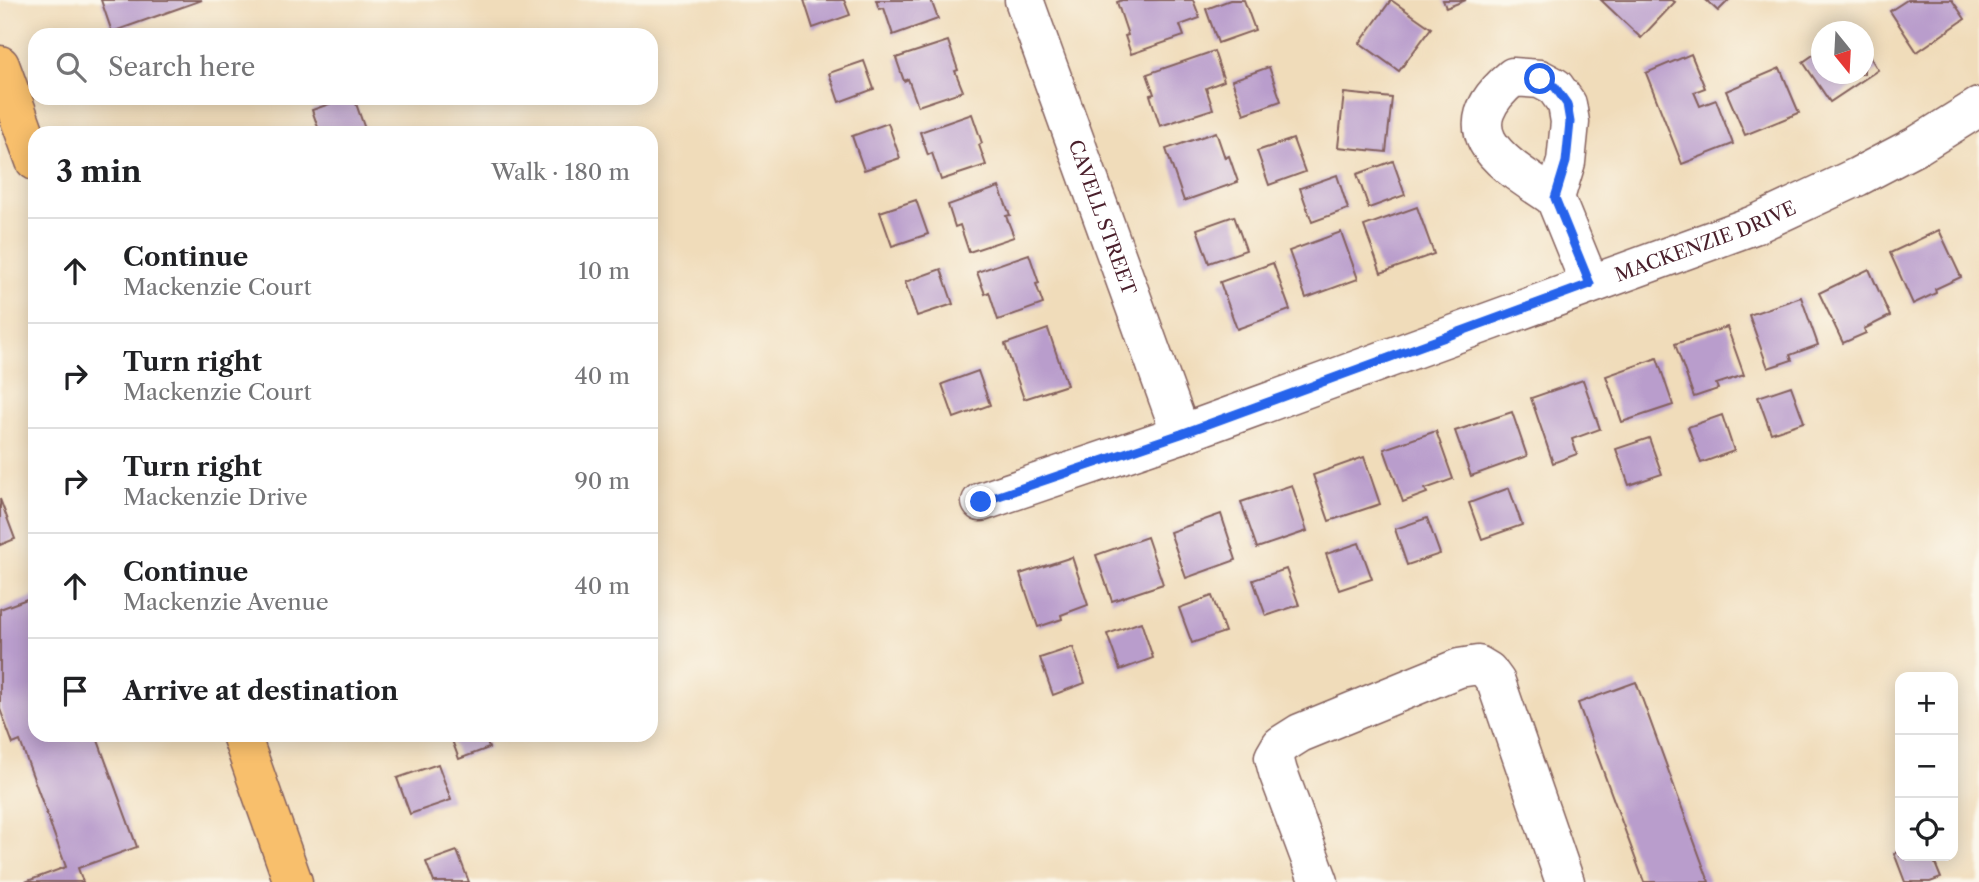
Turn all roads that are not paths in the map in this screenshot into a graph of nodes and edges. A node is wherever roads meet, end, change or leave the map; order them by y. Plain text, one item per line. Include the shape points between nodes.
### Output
1 (1024, 0) edge
2 (0, 65) edge
3 (1979, 107) edge
4 (28, 142) edge
5 (1555, 198) dead end
6 (1590, 284) junction
7 (1181, 434) junction
8 (981, 502) dead end
9 (244, 742) edge
10 (293, 882) edge
11 (1319, 882) edge
12 (1565, 882) edge

1 - 7 street, CAVELL STREET
2 - 4 main road
3 - 6 street, MACKENZIE DRIVE via 1857,177 1765,220
5 - 6 street
6 - 7 street, MACKENZIE DRIVE
7 - 8 street, MACKENZIE DRIVE
9 - 10 main road
11 - 12 street via 1278,772 1274,757 1281,745 1459,668 1479,665 1496,682

